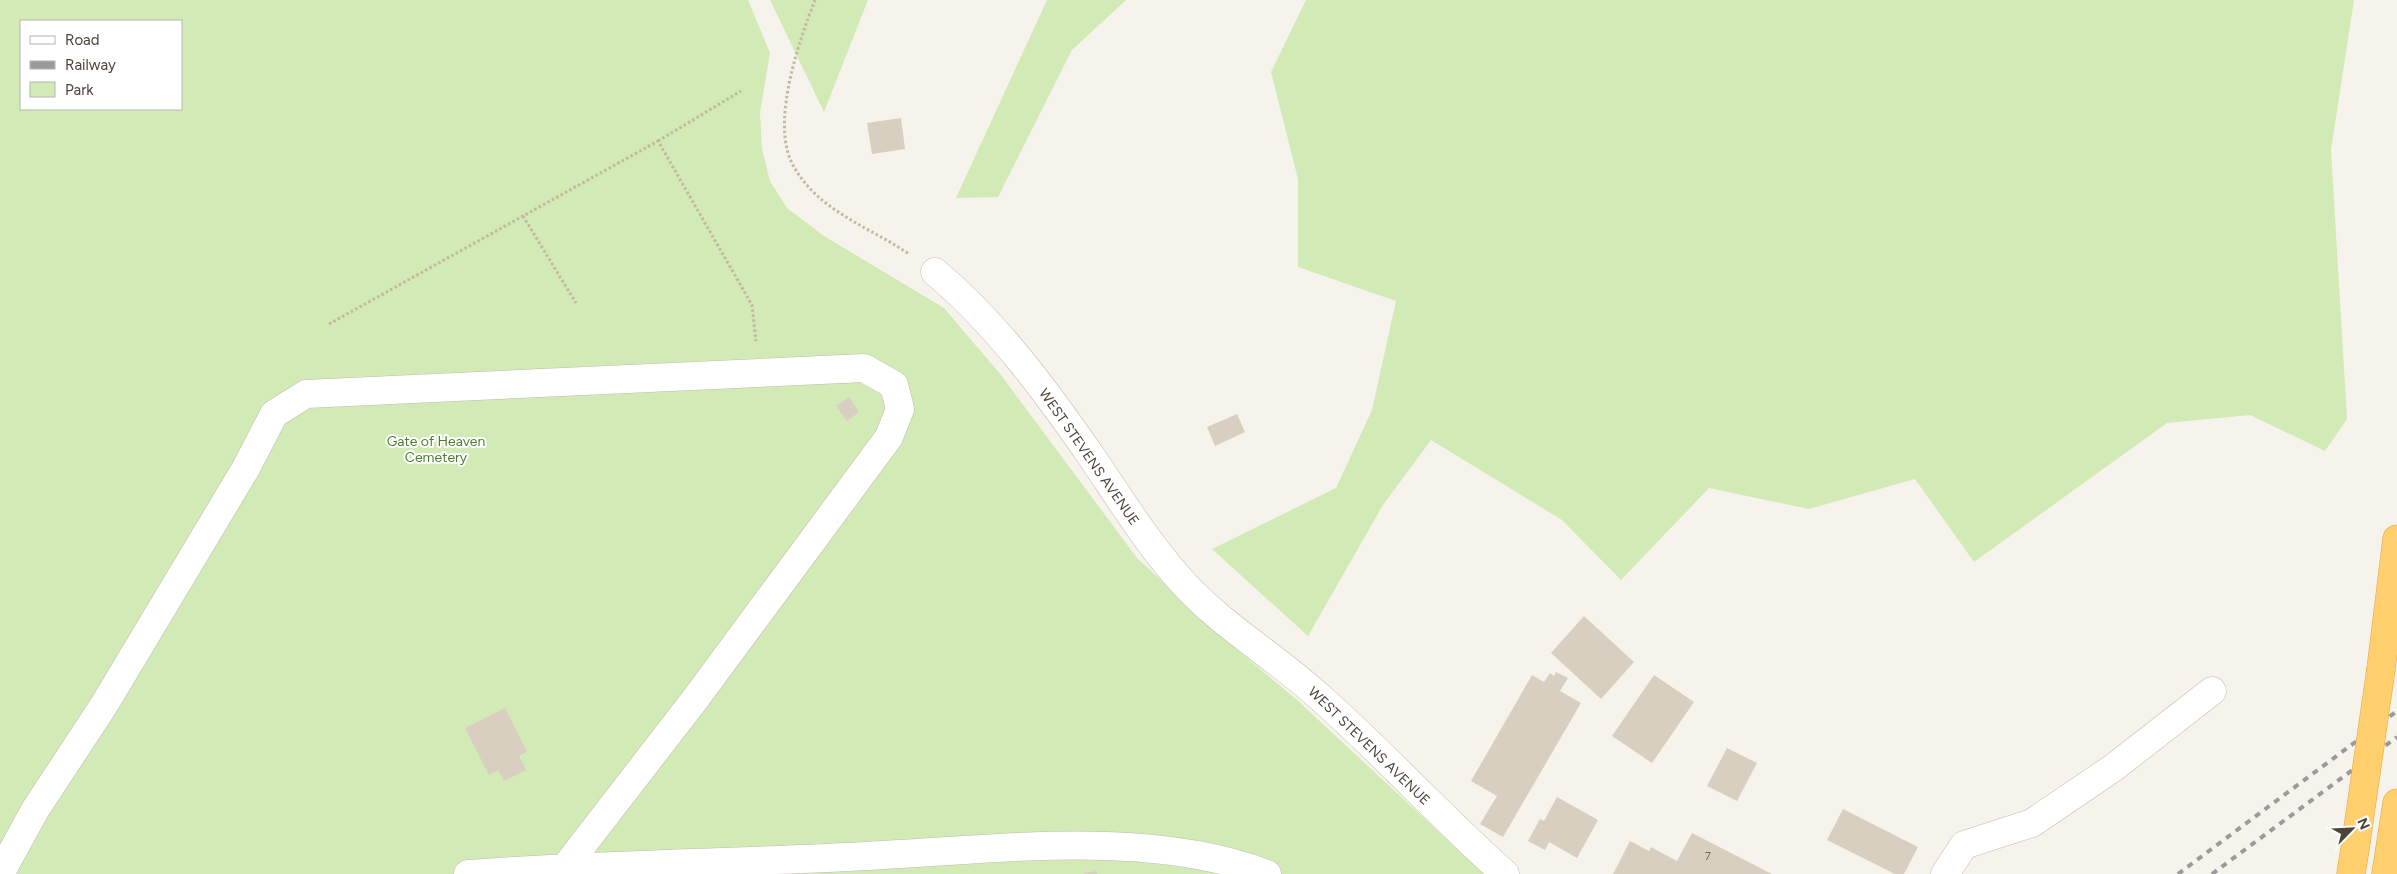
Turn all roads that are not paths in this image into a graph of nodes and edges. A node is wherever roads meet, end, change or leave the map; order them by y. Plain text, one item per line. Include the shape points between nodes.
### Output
1 (935, 272) road end
2 (2397, 539) edge
3 (2212, 691) dead end
4 (2397, 803) edge
5 (564, 871) edge
6 (0, 874) edge
7 (468, 874) edge
8 (1267, 874) edge
9 (1505, 874) edge
10 (1945, 874) edge
11 (2351, 874) edge
12 (2386, 874) edge

1 - 9 street, WEST STEVENS AVENUE via 960,292 986,320 1091,456 1142,532 1197,597 1322,699
2 - 11 highway, bridge
3 - 10 street via 2113,768 2032,823 1964,845
4 - 12 highway
5 - 6 street via 889,437 900,409 894,385 864,368 306,394 274,414 246,468 104,705 35,810
5 - 7 street
5 - 8 street via 1091,846 1176,850

